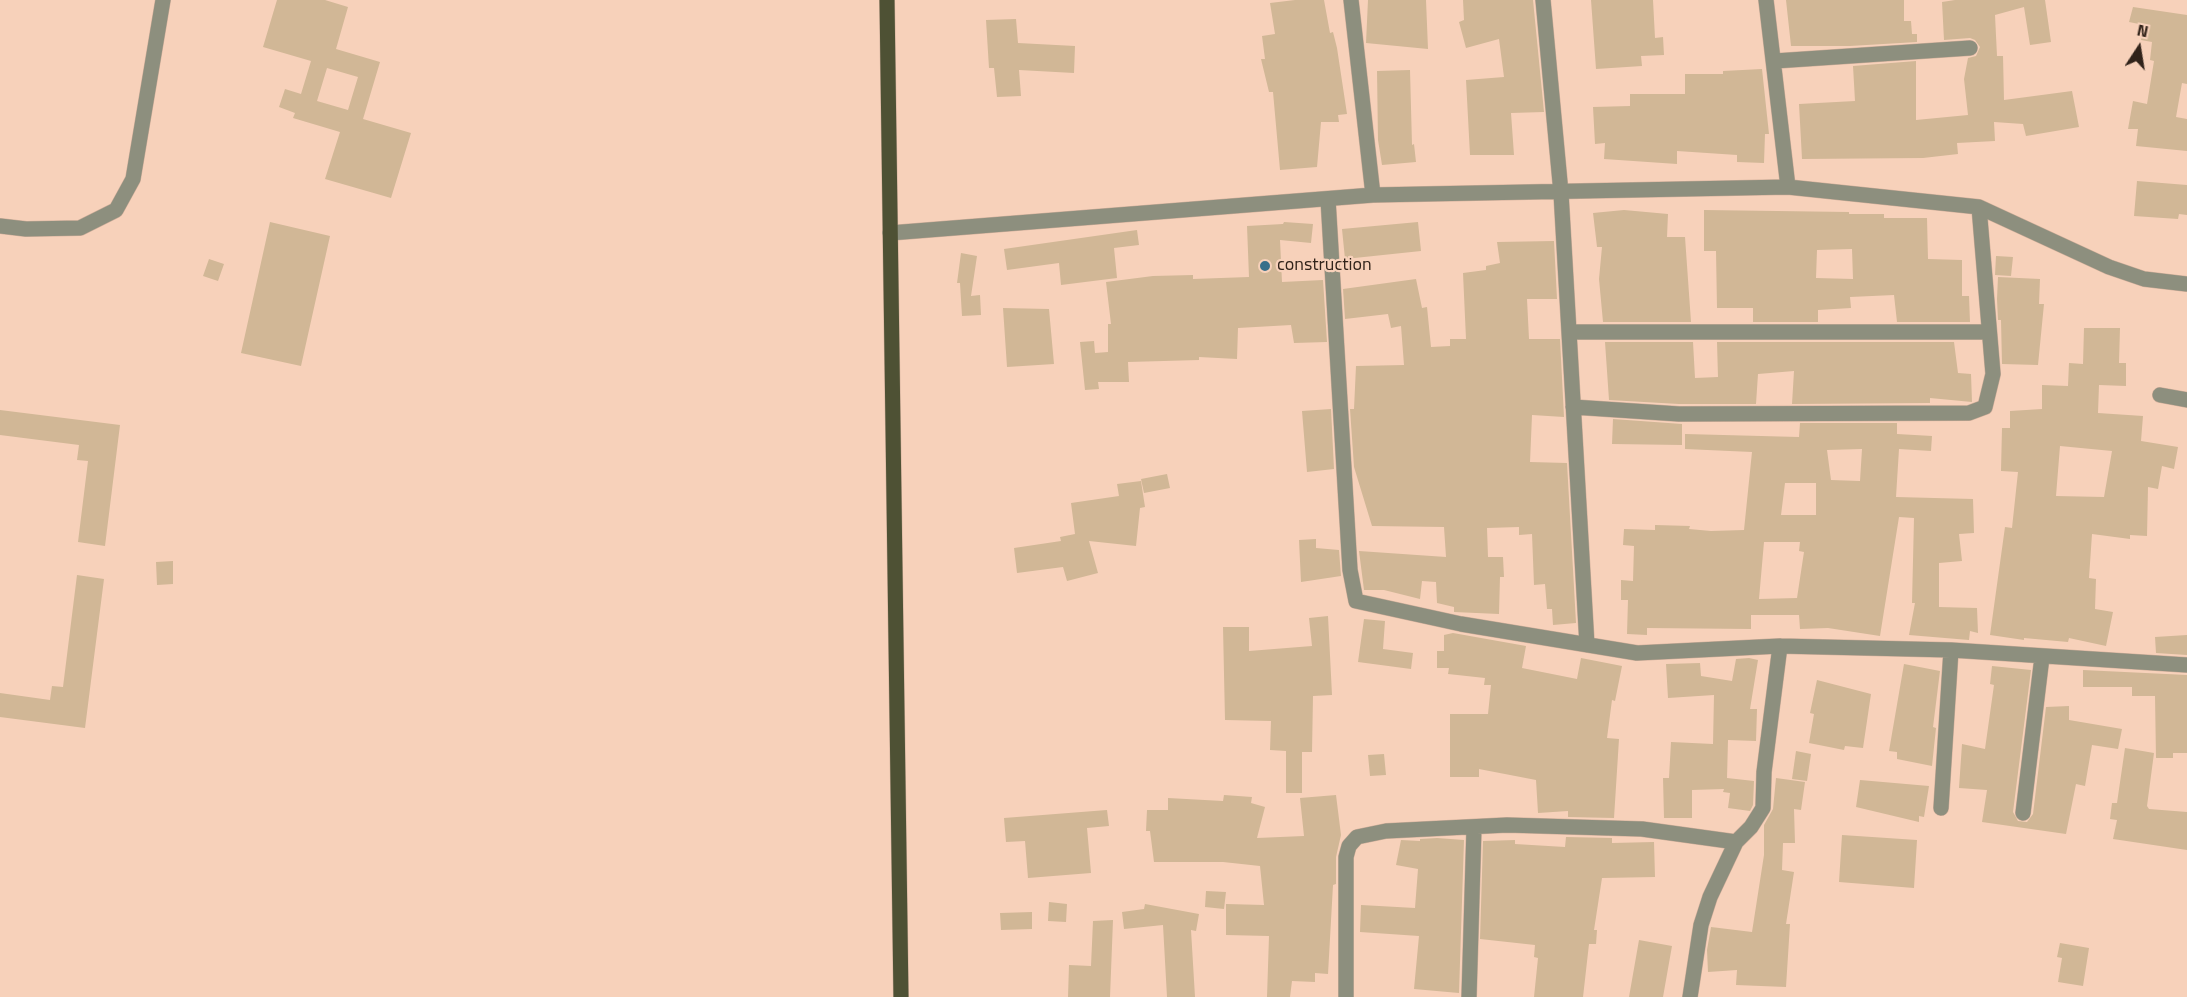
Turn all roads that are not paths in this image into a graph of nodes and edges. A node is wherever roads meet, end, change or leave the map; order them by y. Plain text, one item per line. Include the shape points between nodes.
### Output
1 (163, 0) edge
2 (887, 0) edge
3 (1351, 0) edge
4 (1543, 0) edge
5 (1766, 0) edge
6 (1970, 48) dead end
7 (1775, 61) junction
8 (1788, 187) junction
9 (1561, 193) junction
10 (1374, 195) junction
11 (1328, 199) junction
12 (1979, 207) junction
13 (0, 225) edge
14 (890, 233) junction
15 (2187, 284) edge
16 (1569, 332) junction
17 (1989, 332) junction
18 (2160, 395) dead end
19 (2187, 400) edge
20 (1573, 407) junction
21 (1587, 645) junction
22 (1780, 646) junction
23 (1951, 650) junction
24 (2042, 657) junction
25 (2187, 665) edge
26 (1941, 808) dead end
27 (2023, 813) dead end
28 (1474, 828) junction
29 (1736, 842) junction
30 (902, 997) edge
31 (1346, 997) edge
32 (1469, 997) edge
33 (1690, 997) edge

1 - 13 street via 133,178 116,210 80,228 26,229
2 - 14 main road
3 - 10 street
4 - 9 street
5 - 7 street
6 - 7 street
7 - 8 street
8 - 9 street
8 - 12 street
9 - 10 street
9 - 16 street
10 - 11 street
11 - 14 street
11 - 21 street via 1350,570 1356,601
12 - 15 street via 2109,267 2144,279
12 - 17 street
14 - 30 main road
16 - 17 street
16 - 20 street
17 - 20 street via 1993,374 1985,407 1969,413 1679,414
18 - 19 street
20 - 21 street
21 - 22 street via 1637,652
22 - 23 street
22 - 29 street via 1763,808
23 - 24 street
23 - 26 street
24 - 25 street
24 - 27 street
28 - 29 street via 1507,825 1642,829
28 - 31 street via 1386,831 1356,837 1349,846
28 - 32 street
29 - 33 street via 1701,925

